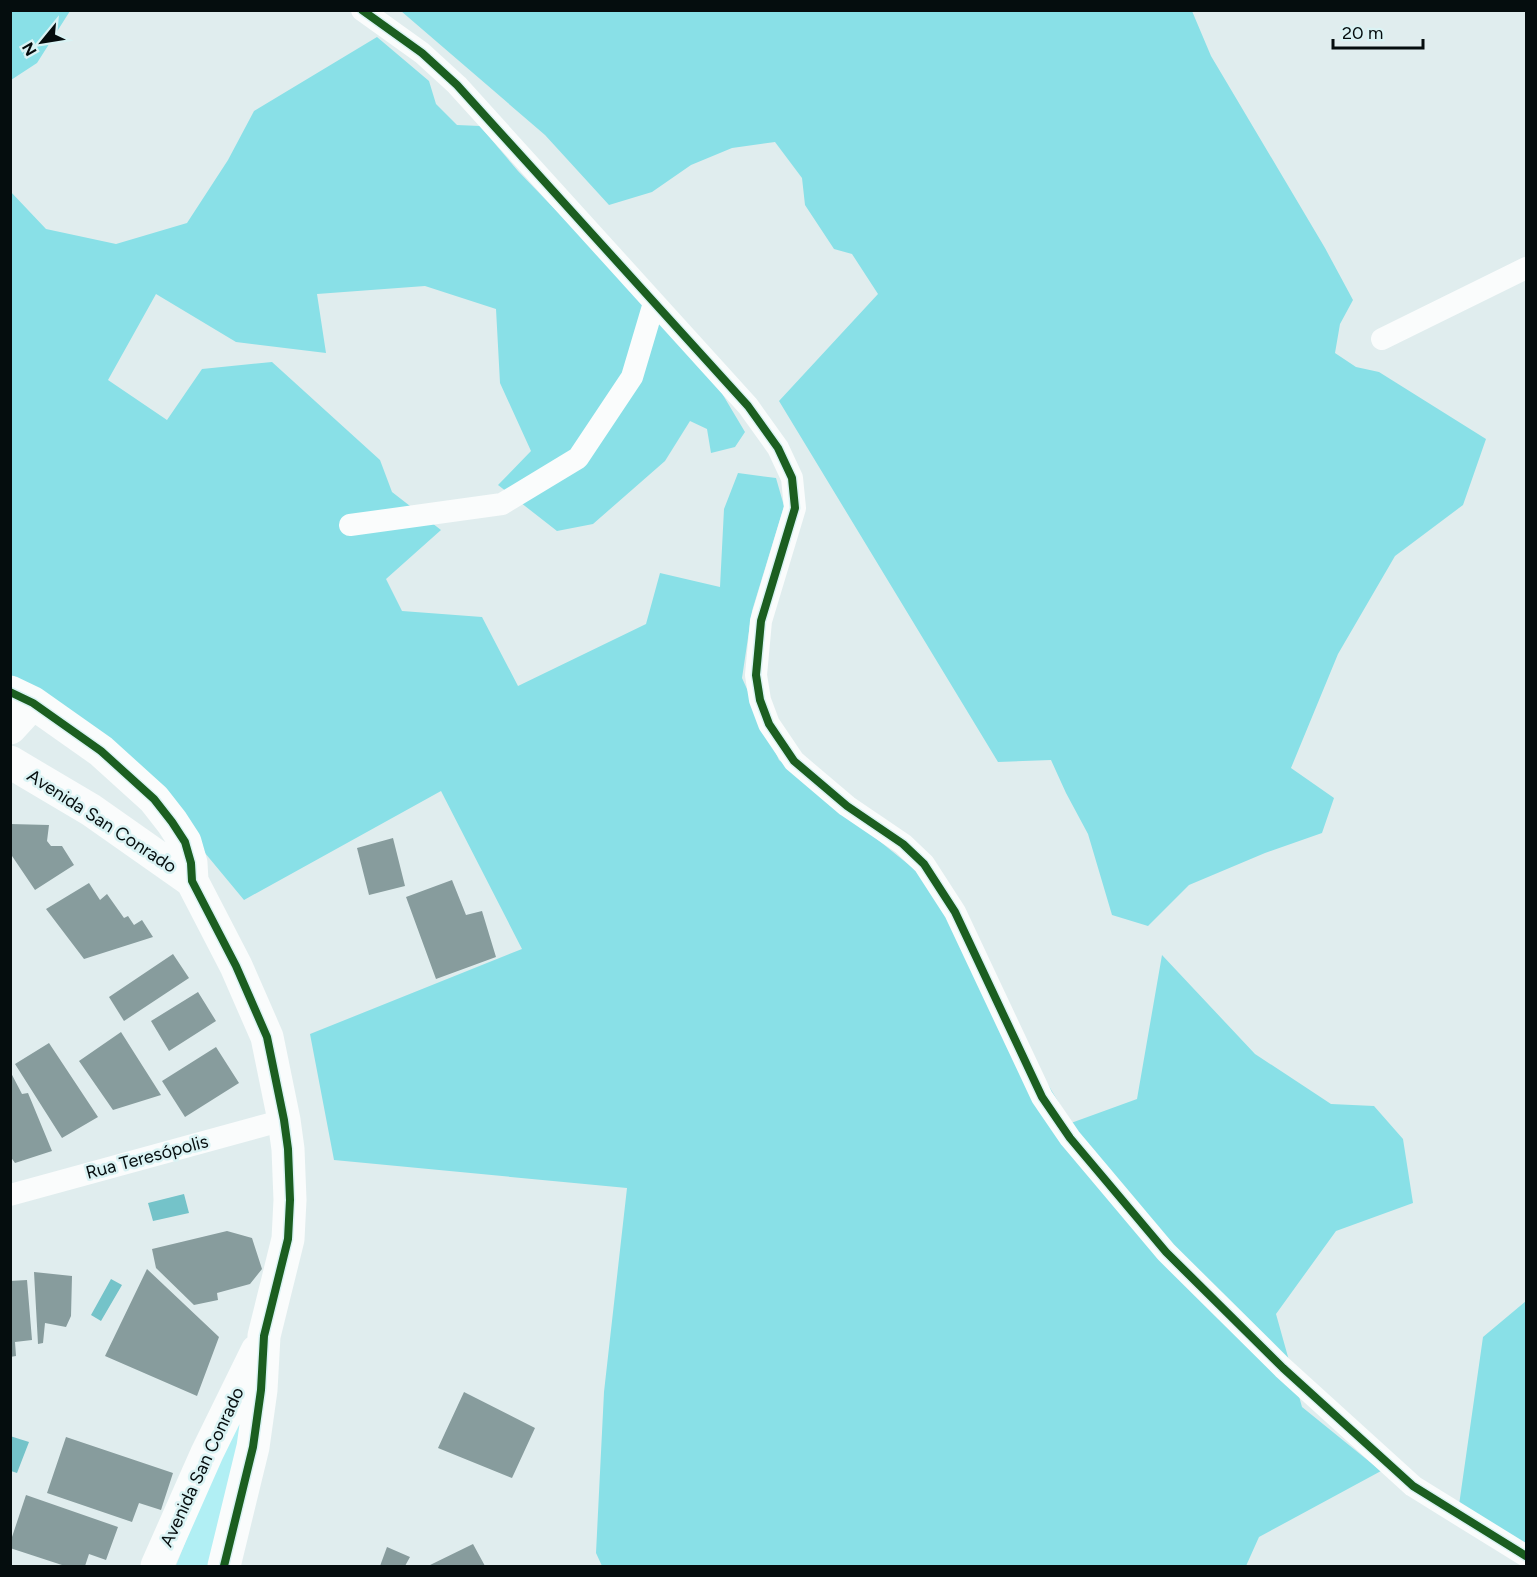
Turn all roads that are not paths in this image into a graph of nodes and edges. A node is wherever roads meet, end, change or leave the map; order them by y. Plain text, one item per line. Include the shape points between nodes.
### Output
1 (362, 10) edge
2 (1527, 268) edge
3 (654, 303) junction
4 (1382, 339) dead end
5 (350, 525) dead end
6 (22, 697) edge
7 (10, 728) edge
8 (10, 762) edge
9 (192, 881) junction
10 (285, 1120) junction
11 (10, 1194) edge
12 (264, 1336) junction
13 (1527, 1556) edge
14 (157, 1566) edge
15 (224, 1566) edge

1 - 3 street via 422,53 457,85
2 - 4 street
3 - 5 street via 632,377 578,458 502,504
3 - 13 street via 748,406 778,448 792,478 795,508 761,621 756,675 769,724 794,761 924,864 956,912 1042,1097 1070,1138 1166,1252 1282,1368 1413,1486
6 - 7 street
6 - 9 street, Avenida San Conrado via 100,751 154,800 185,842
8 - 9 street, Avenida San Conrado via 101,816
9 - 10 street, Avenida San Conrado via 267,1037
10 - 11 street, Rua Teresópolis
10 - 12 street, Avenida San Conrado via 288,1239
12 - 14 street, Avenida San Conrado
12 - 15 street, Avenida San Conrado via 253,1447

